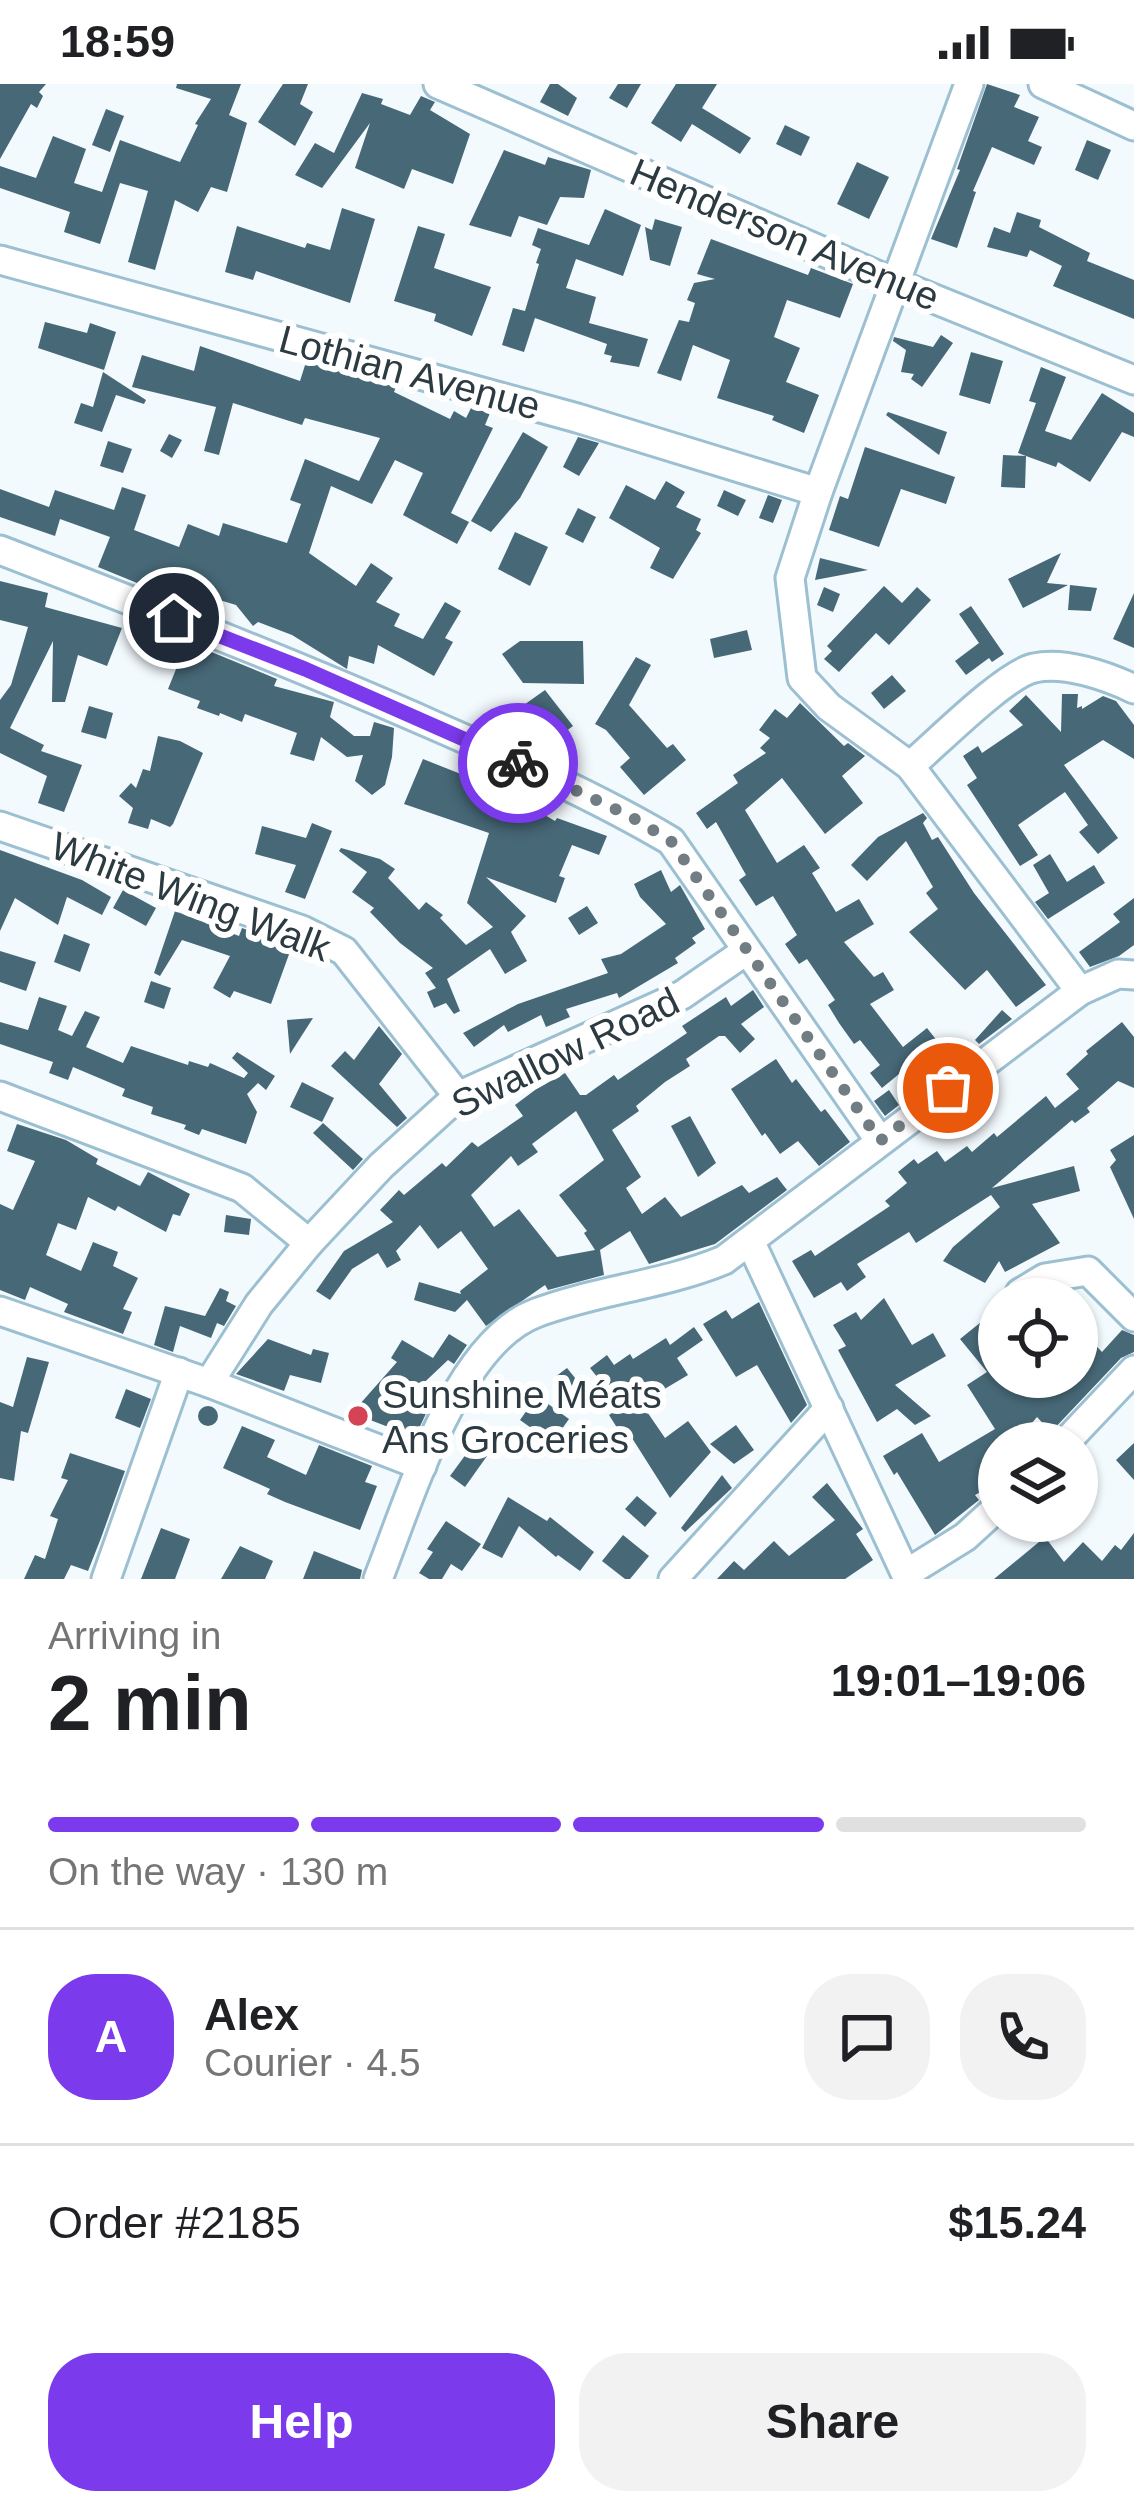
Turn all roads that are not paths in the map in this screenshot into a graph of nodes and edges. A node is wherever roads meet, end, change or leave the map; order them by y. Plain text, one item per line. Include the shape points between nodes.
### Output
1 (438, 84) edge
2 (969, 84) edge
3 (1042, 84) edge
4 (1134, 125) edge
5 (0, 260) edge
6 (895, 283) junction
7 (1134, 380) edge
8 (818, 493) junction
9 (0, 550) edge
10 (1134, 689) edge
11 (910, 766) junction
12 (0, 826) edge
13 (746, 952) junction
14 (1134, 975) edge
15 (1080, 991) junction
16 (0, 1096) edge
17 (458, 1096) junction
18 (880, 1141) junction
19 (309, 1243) junction
20 (751, 1243) junction
21 (1045, 1278) edge
22 (1095, 1278) edge
23 (1098, 1281) edge
24 (0, 1311) edge
25 (1134, 1318) edge
26 (1134, 1370) edge
27 (179, 1372) junction
28 (209, 1383) junction
29 (829, 1408) junction
30 (1086, 1422) edge
31 (422, 1466) junction
32 (978, 1526) edge
33 (908, 1576) edge
34 (106, 1579) edge
35 (378, 1579) edge
36 (673, 1579) edge

1 - 6 street, Henderson Avenue
2 - 6 street
3 - 4 street
5 - 8 street, Lothian Avenue via 577,418
6 - 7 street, Henderson Avenue
6 - 8 street
8 - 11 street via 790,578 802,678
9 - 13 street via 305,669 628,815 671,841
10 - 11 street via 1067,668 1033,668
11 - 15 street
12 - 17 street, White Wing Walk via 344,951
13 - 17 street, Swallow Road via 682,995
13 - 18 street
14 - 15 street
15 - 18 street
16 - 19 street via 242,1188
17 - 19 street, Swallow Road
18 - 20 street
19 - 28 street, Swallow Road
20 - 29 street
20 - 31 street via 692,1273 530,1315 483,1352
21 - 22 street via 1088,1271
23 - 25 street
24 - 27 street
26 - 30 street
27 - 28 street
27 - 34 street
28 - 31 street
29 - 33 street
29 - 36 street
31 - 35 street
32 - 33 street

